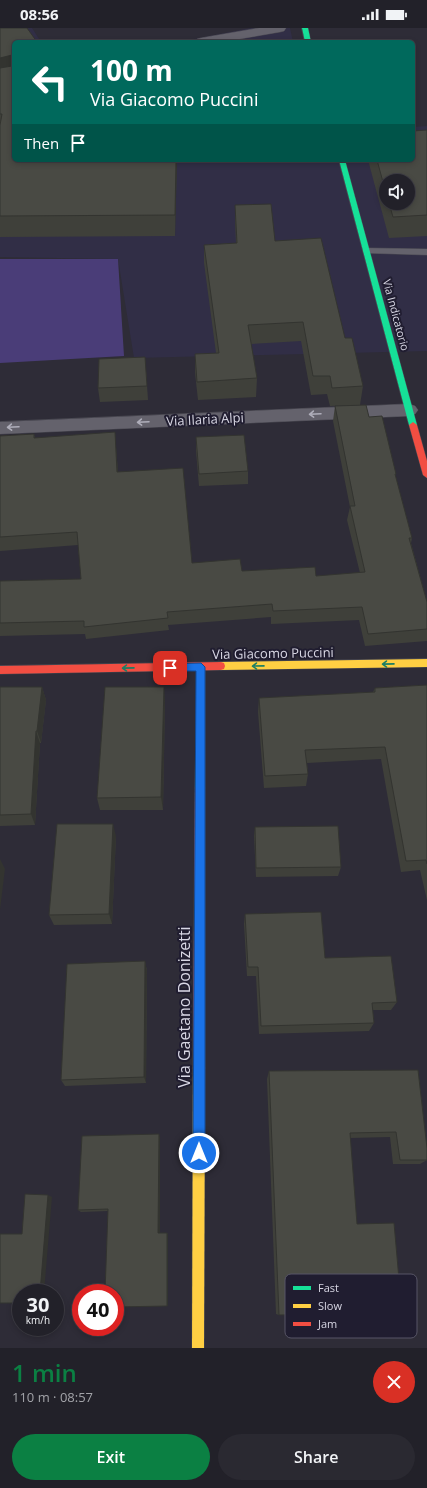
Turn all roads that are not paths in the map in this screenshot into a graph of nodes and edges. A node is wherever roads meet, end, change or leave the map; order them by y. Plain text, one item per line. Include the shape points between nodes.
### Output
1 (280, 28) edge
2 (305, 28) edge
3 (210, 40) edge
4 (308, 40) edge
5 (343, 162) edge
6 (367, 251) junction
7 (427, 252) edge
8 (410, 410) junction
9 (0, 428) edge
10 (427, 476) edge
11 (427, 664) edge
12 (201, 667) junction
13 (0, 670) edge
14 (198, 1348) edge

1 - 3 street
2 - 4 street
5 - 6 street, Via Indicatorio
6 - 7 lane
6 - 8 street, Via Indicatorio
8 -> 9 street, Via Ilaria Alpi
8 - 10 street, Via Indicatorio
11 -> 12 street, Via Giacomo Puccini
12 -> 13 street, Via Giacomo Puccini
12 - 14 street, Via Gaetano Donizetti

